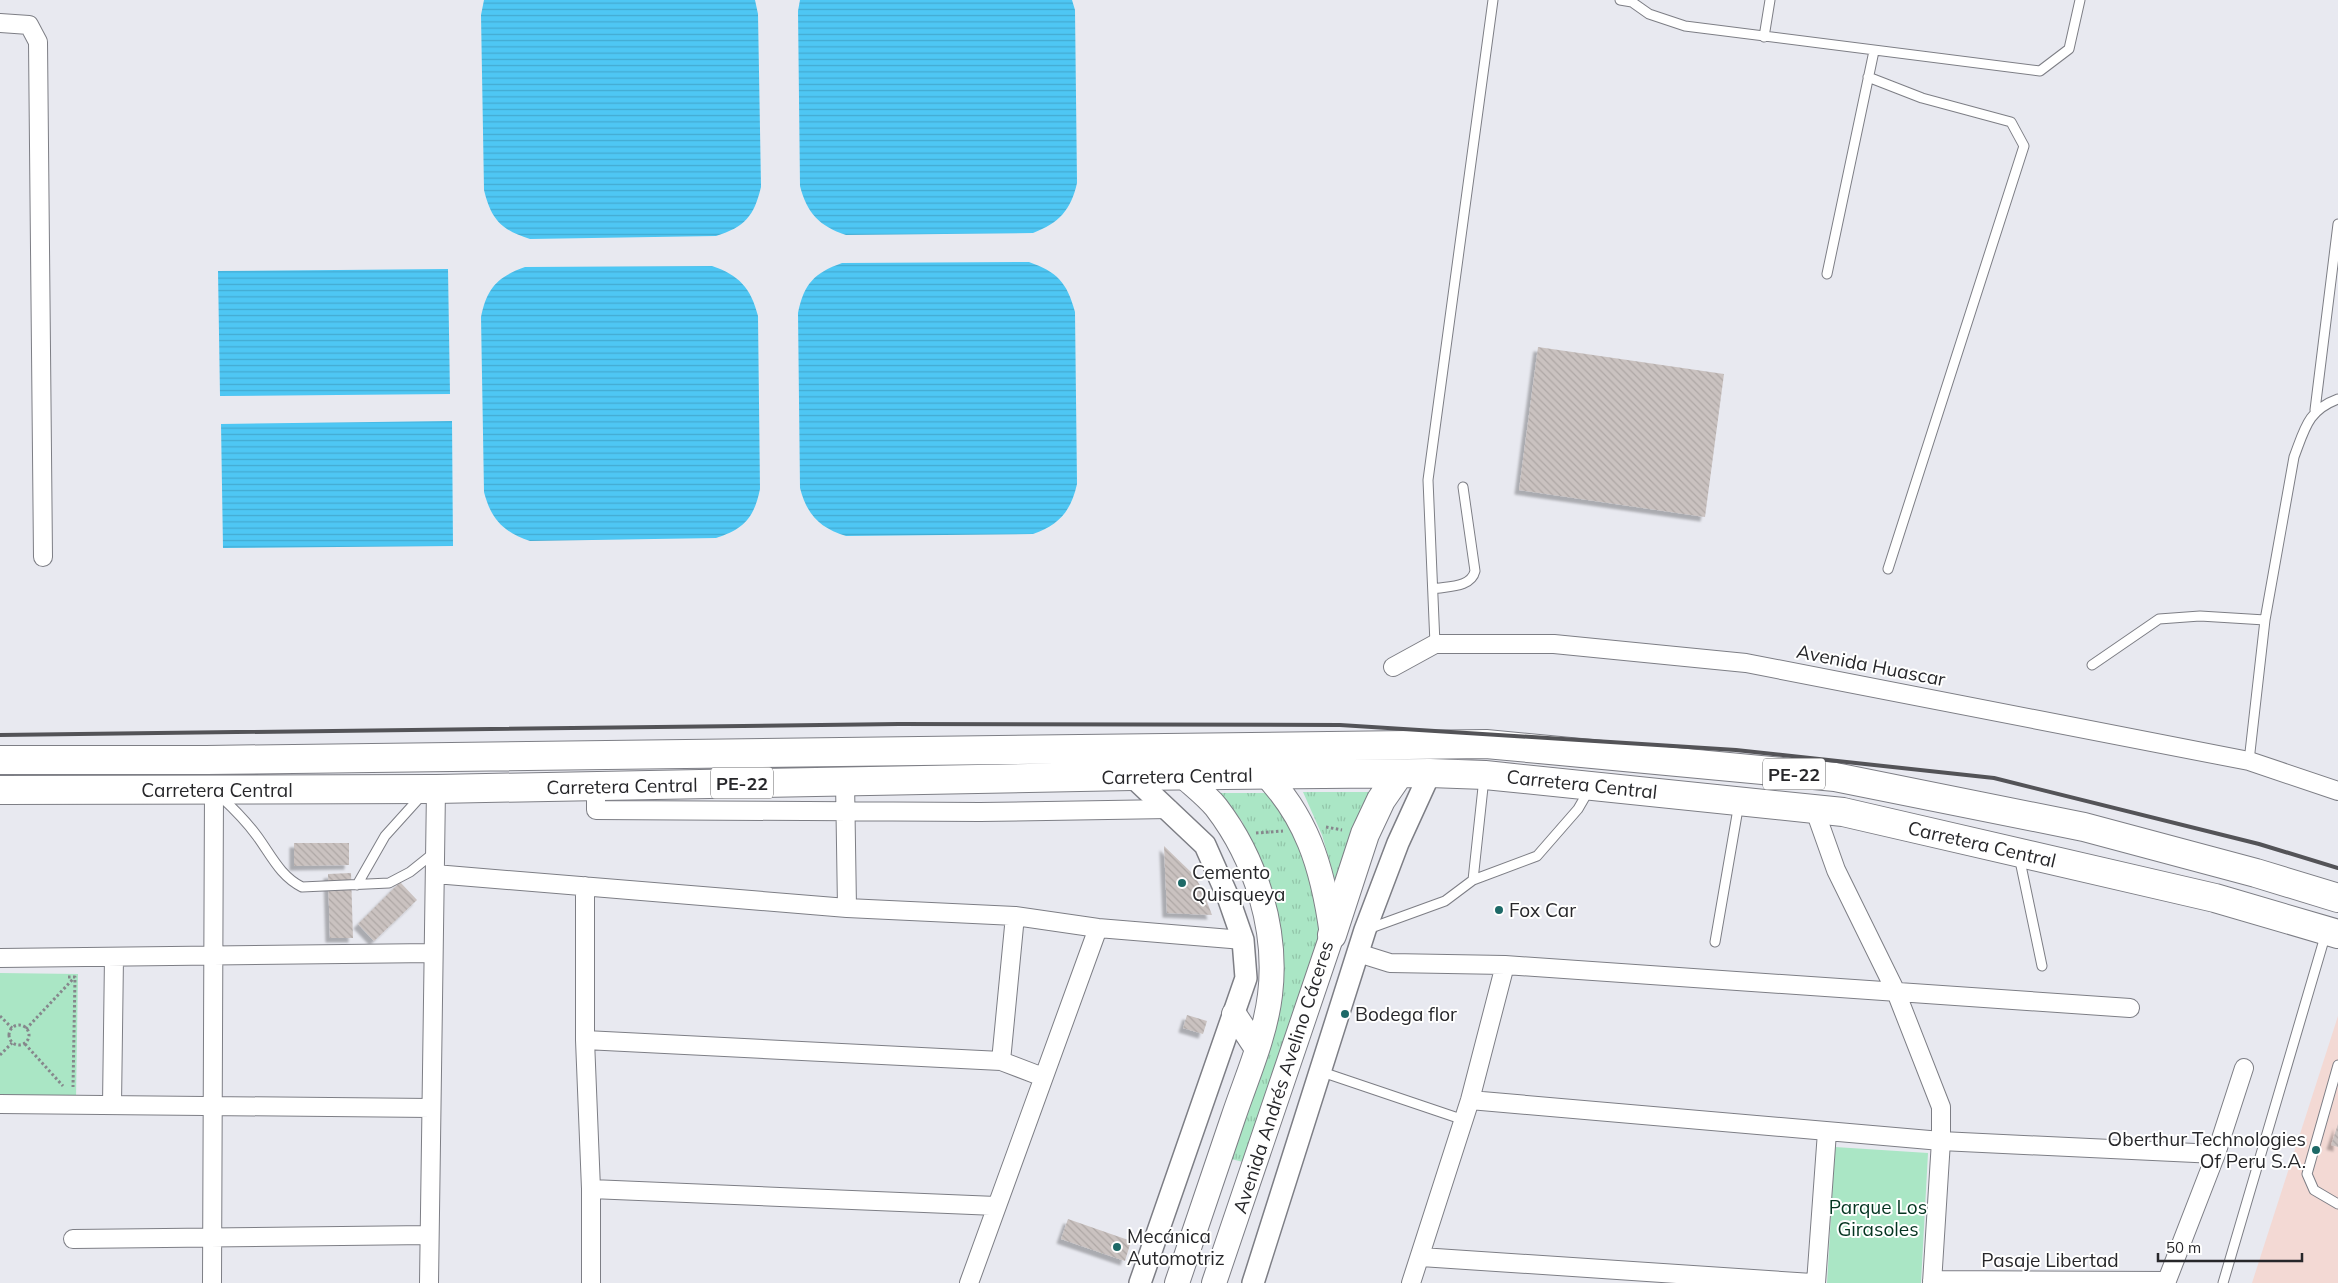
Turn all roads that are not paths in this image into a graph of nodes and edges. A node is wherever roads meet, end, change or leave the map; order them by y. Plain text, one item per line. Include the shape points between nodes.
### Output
1 (1493, 0) edge
2 (1620, 0) edge
3 (1770, 0) edge
4 (2080, 0) edge
5 (0, 23) edge
6 (1764, 38) junction
7 (1874, 51) junction
8 (1868, 77) junction
9 (2338, 224) edge
10 (1827, 274) dead end
11 (2338, 399) edge
12 (2315, 410) junction
13 (1464, 487) dead end
14 (43, 556) dead end
15 (1888, 569) dead end
16 (1433, 589) junction
17 (2265, 620) junction
18 (1435, 644) junction
19 (2092, 665) dead end
20 (1393, 667) dead end
21 (1236, 746) junction
22 (946, 750) junction
23 (0, 760) edge
24 (2249, 761) junction
25 (1430, 773) junction
26 (1400, 774) junction
27 (1267, 775) junction
28 (1485, 775) junction
29 (1132, 776) junction
30 (1183, 776) junction
31 (947, 780) junction
32 (845, 781) junction
33 (1592, 785) junction
34 (596, 786) junction
35 (432, 789) junction
36 (0, 790) edge
37 (214, 790) junction
38 (2338, 791) edge
39 (1740, 801) junction
40 (1814, 808) junction
41 (1169, 809) junction
42 (846, 811) junction
43 (435, 852) junction
44 (2019, 853) junction
45 (435, 874) junction
46 (1473, 880) junction
47 (357, 885) junction
48 (585, 886) junction
49 (2338, 898) edge
50 (847, 908) junction
51 (1015, 916) junction
52 (1098, 928) junction
53 (1365, 930) junction
54 (2333, 932) edge
55 (1332, 935) junction
56 (1243, 940) junction
57 (1715, 942) dead end
58 (434, 953) junction
59 (1358, 953) junction
60 (213, 956) junction
61 (114, 957) junction
62 (0, 958) edge
63 (1505, 965) junction
64 (2042, 966) dead end
65 (1896, 992) junction
66 (2130, 1008) dead end
67 (1234, 1014) junction
68 (585, 1040) junction
69 (1257, 1049) junction
70 (1001, 1061) junction
71 (2338, 1066) edge
72 (2244, 1068) dead end
73 (1322, 1072) junction
74 (1043, 1077) junction
75 (1470, 1100) junction
76 (0, 1104) edge
77 (112, 1105) junction
78 (213, 1106) junction
79 (431, 1108) junction
80 (1464, 1120) junction
81 (1827, 1132) junction
82 (1941, 1141) junction
83 (2216, 1154) junction
84 (1215, 1171) junction
85 (1250, 1178) junction
86 (591, 1189) junction
87 (2338, 1204) edge
88 (996, 1206) junction
89 (429, 1235) junction
90 (212, 1238) junction
91 (73, 1239) dead end
92 (1421, 1257) junction
93 (1179, 1277) edge
94 (1932, 1282) edge
95 (2167, 1282) edge
96 (212, 1283) edge
97 (429, 1283) edge
98 (591, 1283) edge
99 (969, 1283) edge
100 (1140, 1283) edge
101 (1156, 1283) edge
102 (1214, 1283) edge
103 (1254, 1283) edge
104 (1411, 1283) edge
105 (1812, 1283) edge
106 (1816, 1283) edge
107 (2223, 1283) edge

1 - 16 lane via 1428,480
2 - 6 lane via 1632,2 1649,14 1684,26
3 - 6 lane
4 - 7 lane via 2069,49 2040,71
5 - 14 street via 29,25 38,42
6 - 7 lane
7 - 8 lane
8 - 10 lane
8 - 15 lane via 1922,98 2011,122 2024,146
9 - 12 lane
11 - 12 lane
12 - 17 lane via 2294,457
13 - 16 lane via 1474,577 1467,583
16 - 18 lane
17 - 19 lane via 2200,616 2159,619
17 - 24 lane
18 - 20 street, Avenida Huascar
18 - 24 street, Avenida Huascar via 1554,644 1746,663
21 - 22 highway, Carretera Central / PE-22
21 - 27 main road, Avenida Andrés Avelino Cáceres
21 - 49 highway, Carretera Central / PE-22 via 1486,744 1835,777 2084,827
22 - 23 highway, Carretera Central / PE-22
22 - 31 highway
24 - 38 street, Avenida Huascar
25 - 26 highway, Carretera Central / PE-22
25 - 28 highway, Carretera Central / PE-22
25 - 53 street via 1398,843
26 - 27 highway, Carretera Central / PE-22
26 - 55 highway via 1380,800
27 - 30 highway, Carretera Central / PE-22
27 - 55 main road, Avenida Andrés Avelino Cáceres via 1295,812 1314,852 1326,891
28 - 33 highway, Carretera Central / PE-22
28 - 46 lane
29 - 30 highway, Carretera Central / PE-22
29 - 31 highway, Carretera Central / PE-22
29 - 41 street
30 - 69 main road, Avenida Andrés Avelino Cáceres via 1215,806 1235,834 1267,915 1271,948 1270,996
31 - 32 highway, Carretera Central / PE-22
32 - 34 highway, Carretera Central / PE-22
32 - 42 street
33 - 39 highway, Carretera Central / PE-22
33 - 46 lane via 1578,808 1537,856
34 - 35 highway, Carretera Central / PE-22
34 - 42 street via 596,810
35 - 37 highway, Carretera Central / PE-22
35 - 43 street
35 - 47 lane via 385,836
36 - 37 highway, Carretera Central / PE-22
37 - 47 lane via 241,816 274,864 292,882 302,887
37 - 60 street
39 - 40 highway, Carretera Central / PE-22
39 - 57 lane
40 - 44 highway, Carretera Central / PE-22
40 - 65 street via 1836,870
41 - 42 street
41 - 56 street via 1205,845
42 - 50 street
43 - 45 street
43 - 47 lane via 410,872 388,883
44 - 54 highway, Carretera Central / PE-22 via 2215,898
44 - 64 lane
45 - 48 street
45 - 58 street
46 - 53 lane via 1444,901
48 - 50 street
48 - 68 street
50 - 51 street
51 - 52 street
51 - 70 street
52 - 56 street
52 - 74 street
53 - 59 street
54 - 107 lane
55 - 85 main road, Avenida Andrés Avelino Cáceres
56 - 67 street via 1246,978
58 - 60 street
58 - 79 street
59 - 63 street via 1390,963
59 - 73 street
60 - 61 street
60 - 78 street
61 - 62 street
61 - 77 street
63 - 65 street
63 - 75 street
65 - 66 street
65 - 82 street via 1940,1107
67 - 69 main road
67 - 100 street
68 - 70 street
68 - 86 street
69 - 84 main road, Avenida Andrés Avelino Cáceres
70 - 74 street
71 - 87 lane via 2307,1174 2314,1190
72 - 83 street
73 - 80 lane
73 - 103 street
74 - 88 street
75 - 80 street
75 - 81 street
76 - 77 street via 73,1101
77 - 78 street
78 - 79 street
78 - 90 street
79 - 89 street
80 - 92 street
81 - 82 street
81 - 106 street
82 - 83 street
82 - 94 street
83 - 95 street
84 - 85 main road via 1226,1166 1239,1169
84 - 93 main road, Avenida Andrés Avelino Cáceres
85 - 102 main road, Avenida Andrés Avelino Cáceres
86 - 88 street
86 - 98 street
88 - 99 street
89 - 90 street
89 - 97 street
90 - 91 street
90 - 96 street
92 - 104 street
92 - 105 street
93 - 101 main road
94 - 95 street, Pasaje Libertad

